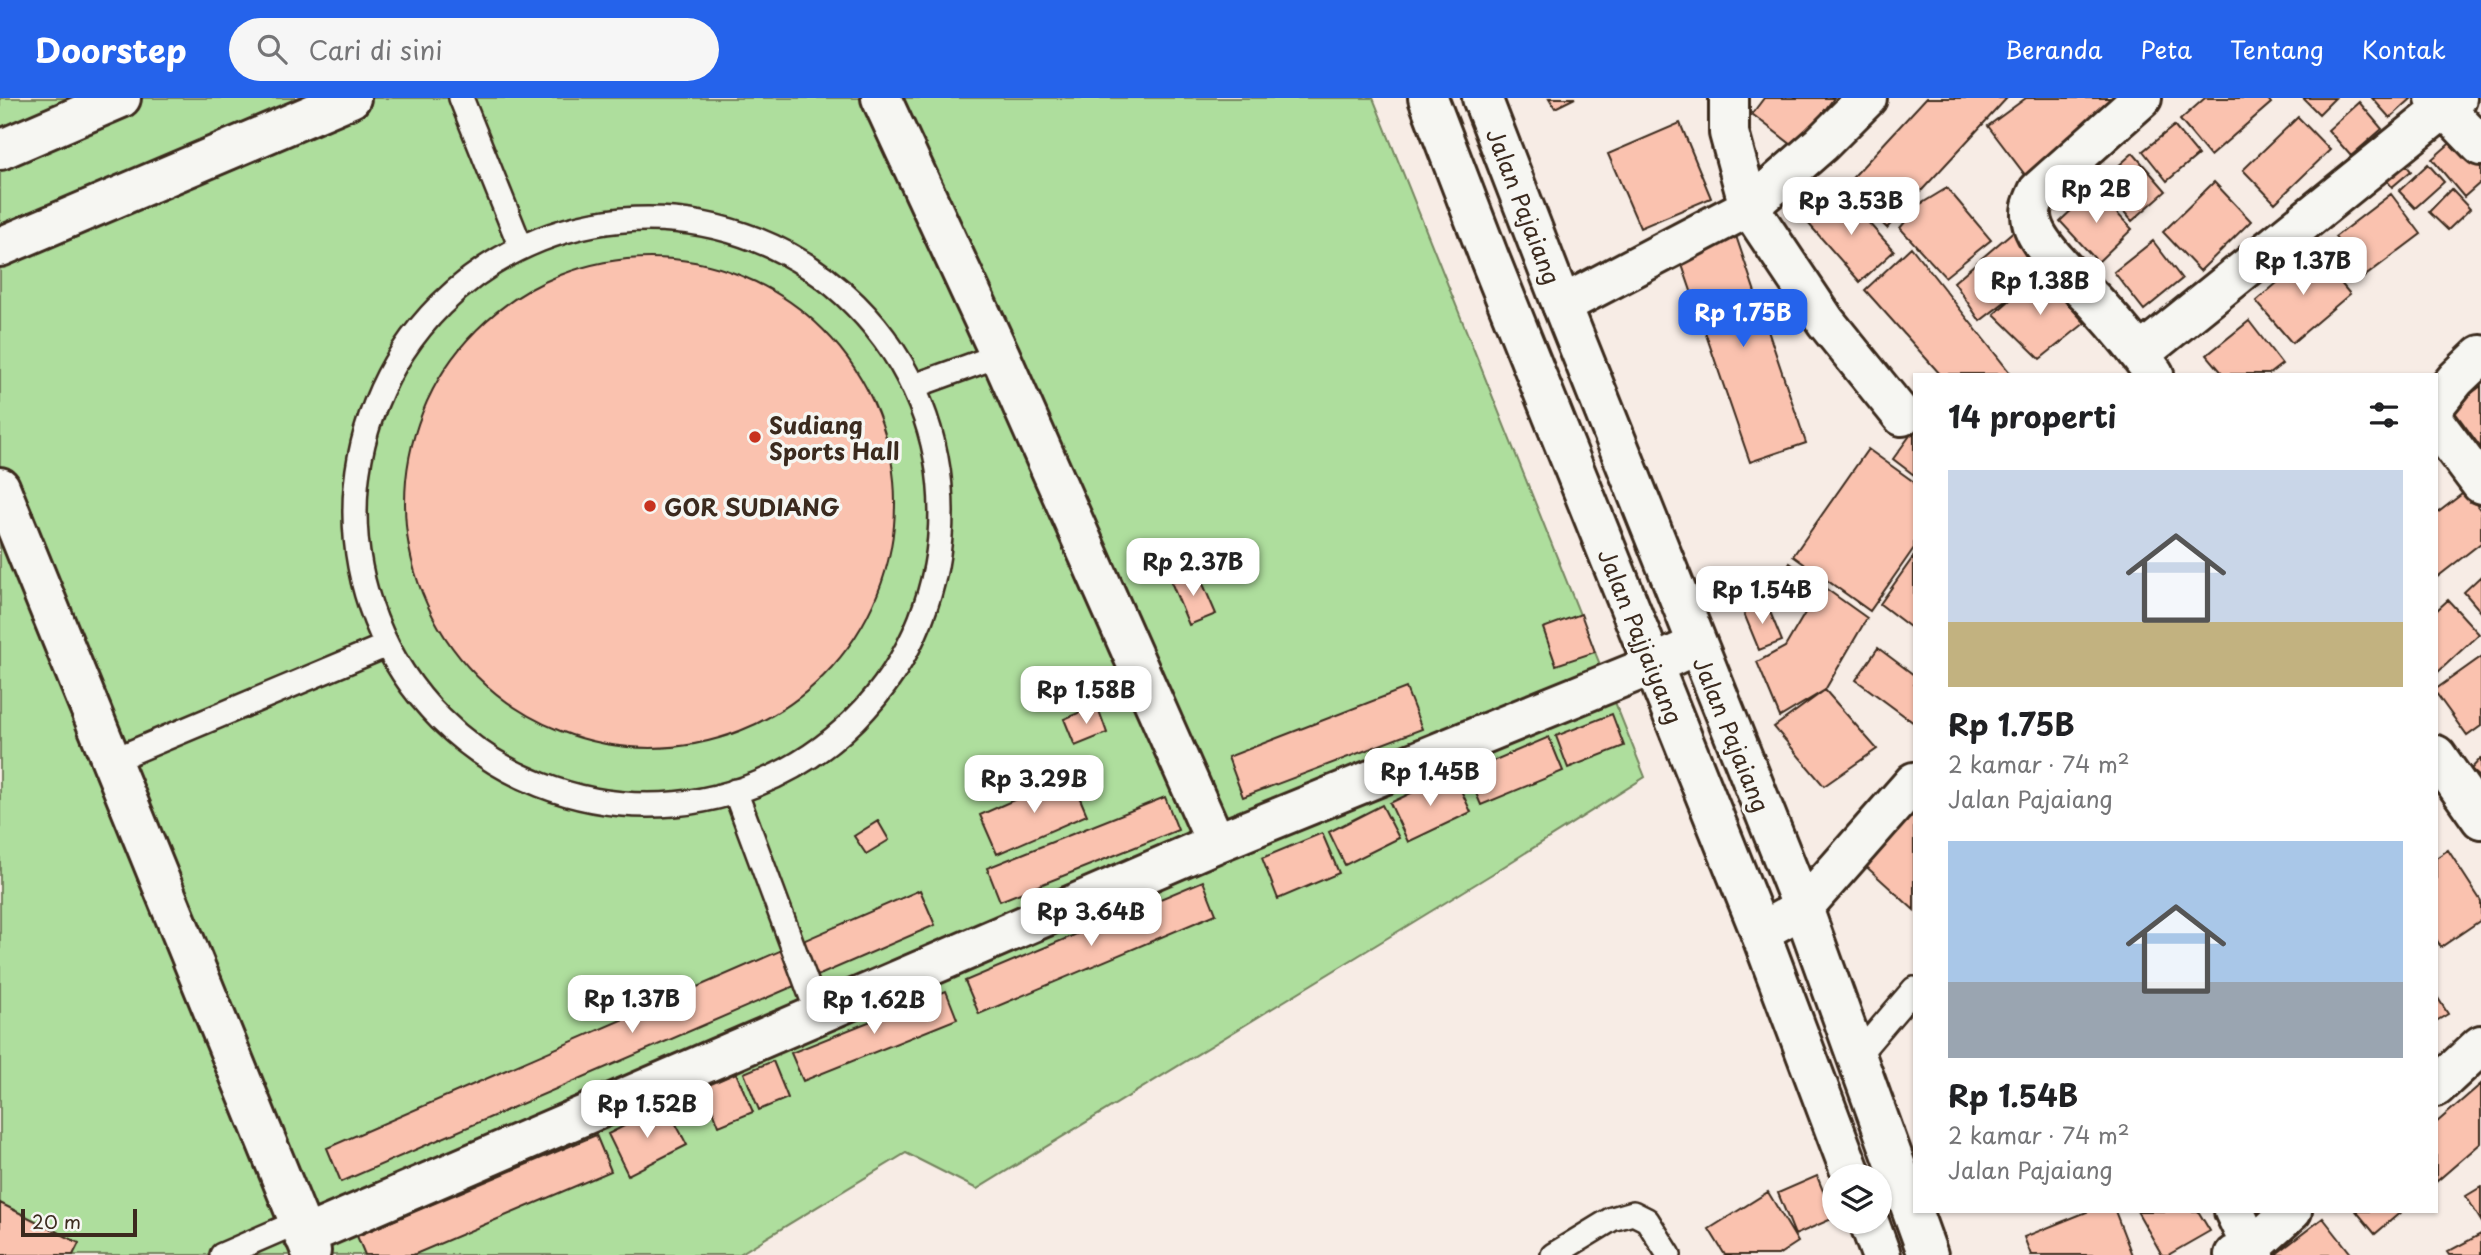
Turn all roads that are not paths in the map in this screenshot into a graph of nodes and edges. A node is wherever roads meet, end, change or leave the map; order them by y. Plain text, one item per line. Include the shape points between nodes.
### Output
1 (121, 98) edge
2 (351, 98) edge
3 (461, 98) edge
4 (881, 98) edge
5 (1428, 98) edge
6 (1482, 98) edge
7 (1729, 98) edge
8 (1867, 98) edge
9 (2142, 98) edge
10 (2446, 102) edge
11 (2481, 146) edge
12 (0, 150) edge
13 (1749, 207) junction
14 (520, 245) junction
15 (0, 247) edge
16 (1562, 305) junction
17 (1000, 355) junction
18 (2481, 355) edge
19 (2147, 364) edge
20 (914, 386) junction
21 (2438, 402) edge
22 (1902, 416) dead end
23 (2438, 427) edge
24 (2481, 484) edge
25 (0, 488) edge
26 (1696, 645) junction
27 (385, 646) junction
28 (1653, 665) junction
29 (2438, 758) edge
30 (111, 761) junction
31 (1913, 783) edge
32 (735, 791) junction
33 (2481, 819) edge
34 (1216, 843) junction
35 (1803, 908) junction
36 (1760, 932) junction
37 (1913, 990) edge
38 (818, 1014) junction
39 (2481, 1045) edge
40 (1857, 1056) junction
41 (2438, 1085) edge
42 (1847, 1164) edge
43 (1909, 1182) edge
44 (1917, 1213) edge
45 (2235, 1213) edge
46 (2290, 1213) edge
47 (1873, 1234) edge
48 (304, 1241) edge
49 (2247, 1252) edge
50 (222, 1255) edge
51 (1553, 1255) edge
52 (1669, 1255) edge
53 (1881, 1255) edge
54 (1928, 1255) edge

1 - 12 street
2 - 15 street
3 - 14 lane
4 - 17 street
5 - 28 street, Jalan Pajjaiyang
6 - 16 street, Jalan Pajaiang
7 - 13 street via 1729,133
8 - 13 street
9 - 19 street via 2038,191 2030,206 2040,241
10 - 11 street
10 - 19 street
13 - 16 street
13 - 22 street via 1826,323
14 - 20 lane via 610,218 702,221 790,252 863,309
14 - 27 lane via 455,288 404,347 370,417 354,494 359,572
16 - 26 street, Jalan Pajaiang
17 - 20 lane
17 - 34 street
18 - 21 street
20 - 32 lane via 940,474 937,566 907,652 851,725 776,778
23 - 24 street
25 - 30 street
26 - 28 street
26 - 35 street, Jalan Pajaiang
27 - 30 lane
27 - 32 lane via 438,720 512,775 598,804 689,805
28 - 34 street
28 - 36 street, Jalan Pajjaiyang
29 - 33 street
30 - 48 street
31 - 35 street
32 - 38 lane
34 - 38 street
35 - 36 street
35 - 40 street, Jalan Pajaiang
36 - 42 street, Jalan Pajjaiyang
37 - 40 lane
38 - 48 street
39 - 41 street
40 - 43 street, Jalan Pajaiang
44 - 54 street, Jalan Pajaiang
45 - 49 street
46 - 49 street
47 - 53 street
48 - 50 lane
51 - 52 lane via 1612,1219 1633,1213 1647,1220

